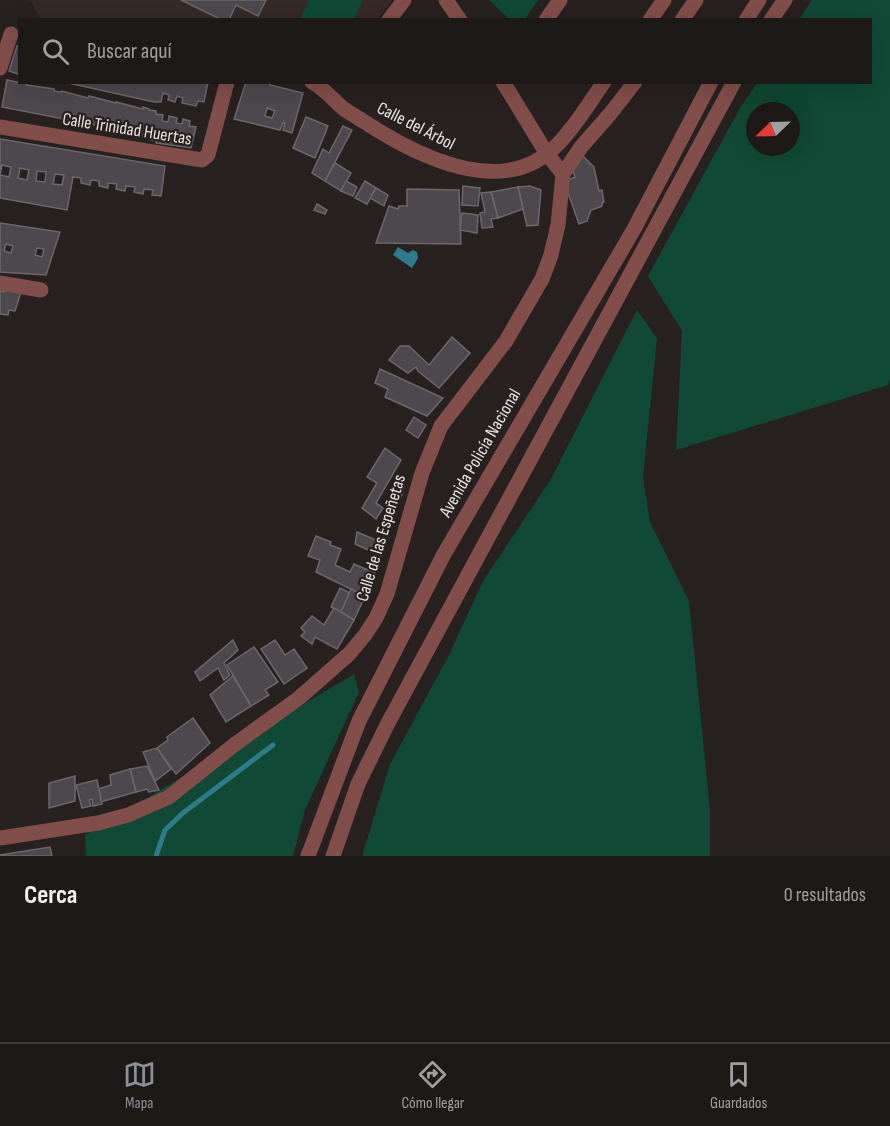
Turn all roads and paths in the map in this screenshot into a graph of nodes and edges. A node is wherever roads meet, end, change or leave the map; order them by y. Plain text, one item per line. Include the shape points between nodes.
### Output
1 (404, 0) edge
2 (446, 0) edge
3 (560, 0) edge
4 (664, 0) edge
5 (696, 0) edge
6 (759, 0) edge
7 (785, 0) edge
8 (390, 18) edge
9 (459, 18) edge
10 (547, 18) edge
11 (651, 18) edge
12 (683, 18) edge
13 (747, 18) edge
14 (772, 18) edge
15 (10, 31) edge
16 (0, 68) edge
17 (226, 84) edge
18 (504, 84) edge
19 (603, 84) edge
20 (633, 84) edge
21 (710, 84) edge
22 (733, 84) edge
23 (331, 87) edge
24 (0, 127) edge
25 (547, 154) junction
26 (563, 174) junction
27 (0, 283) edge
28 (41, 290) dead end
29 (0, 838) edge
30 (308, 856) edge
31 (333, 856) edge

1 - 8 street
2 - 9 street
3 - 10 street
4 - 11 street
5 - 12 street
6 - 13 street
7 - 14 street
15 - 16 street
17 - 24 street, Calle Trinidad Huertas via 208,155 202,160
18 - 25 street
19 - 25 street
20 - 26 street, Calle de las Espeñetas
21 - 30 street, Avenida Policía Nacional via 634,229 444,554 359,722
22 - 31 street via 387,725 358,784
23 - 25 street, Calle del Árbol via 343,108 381,133 450,166 491,172 516,168
25 - 26 street
26 - 29 street, Calle de las Espeñetas via 558,225 542,279 506,341 441,426 422,473 387,594 365,635 349,654 299,698 169,797 98,823
27 - 28 street

